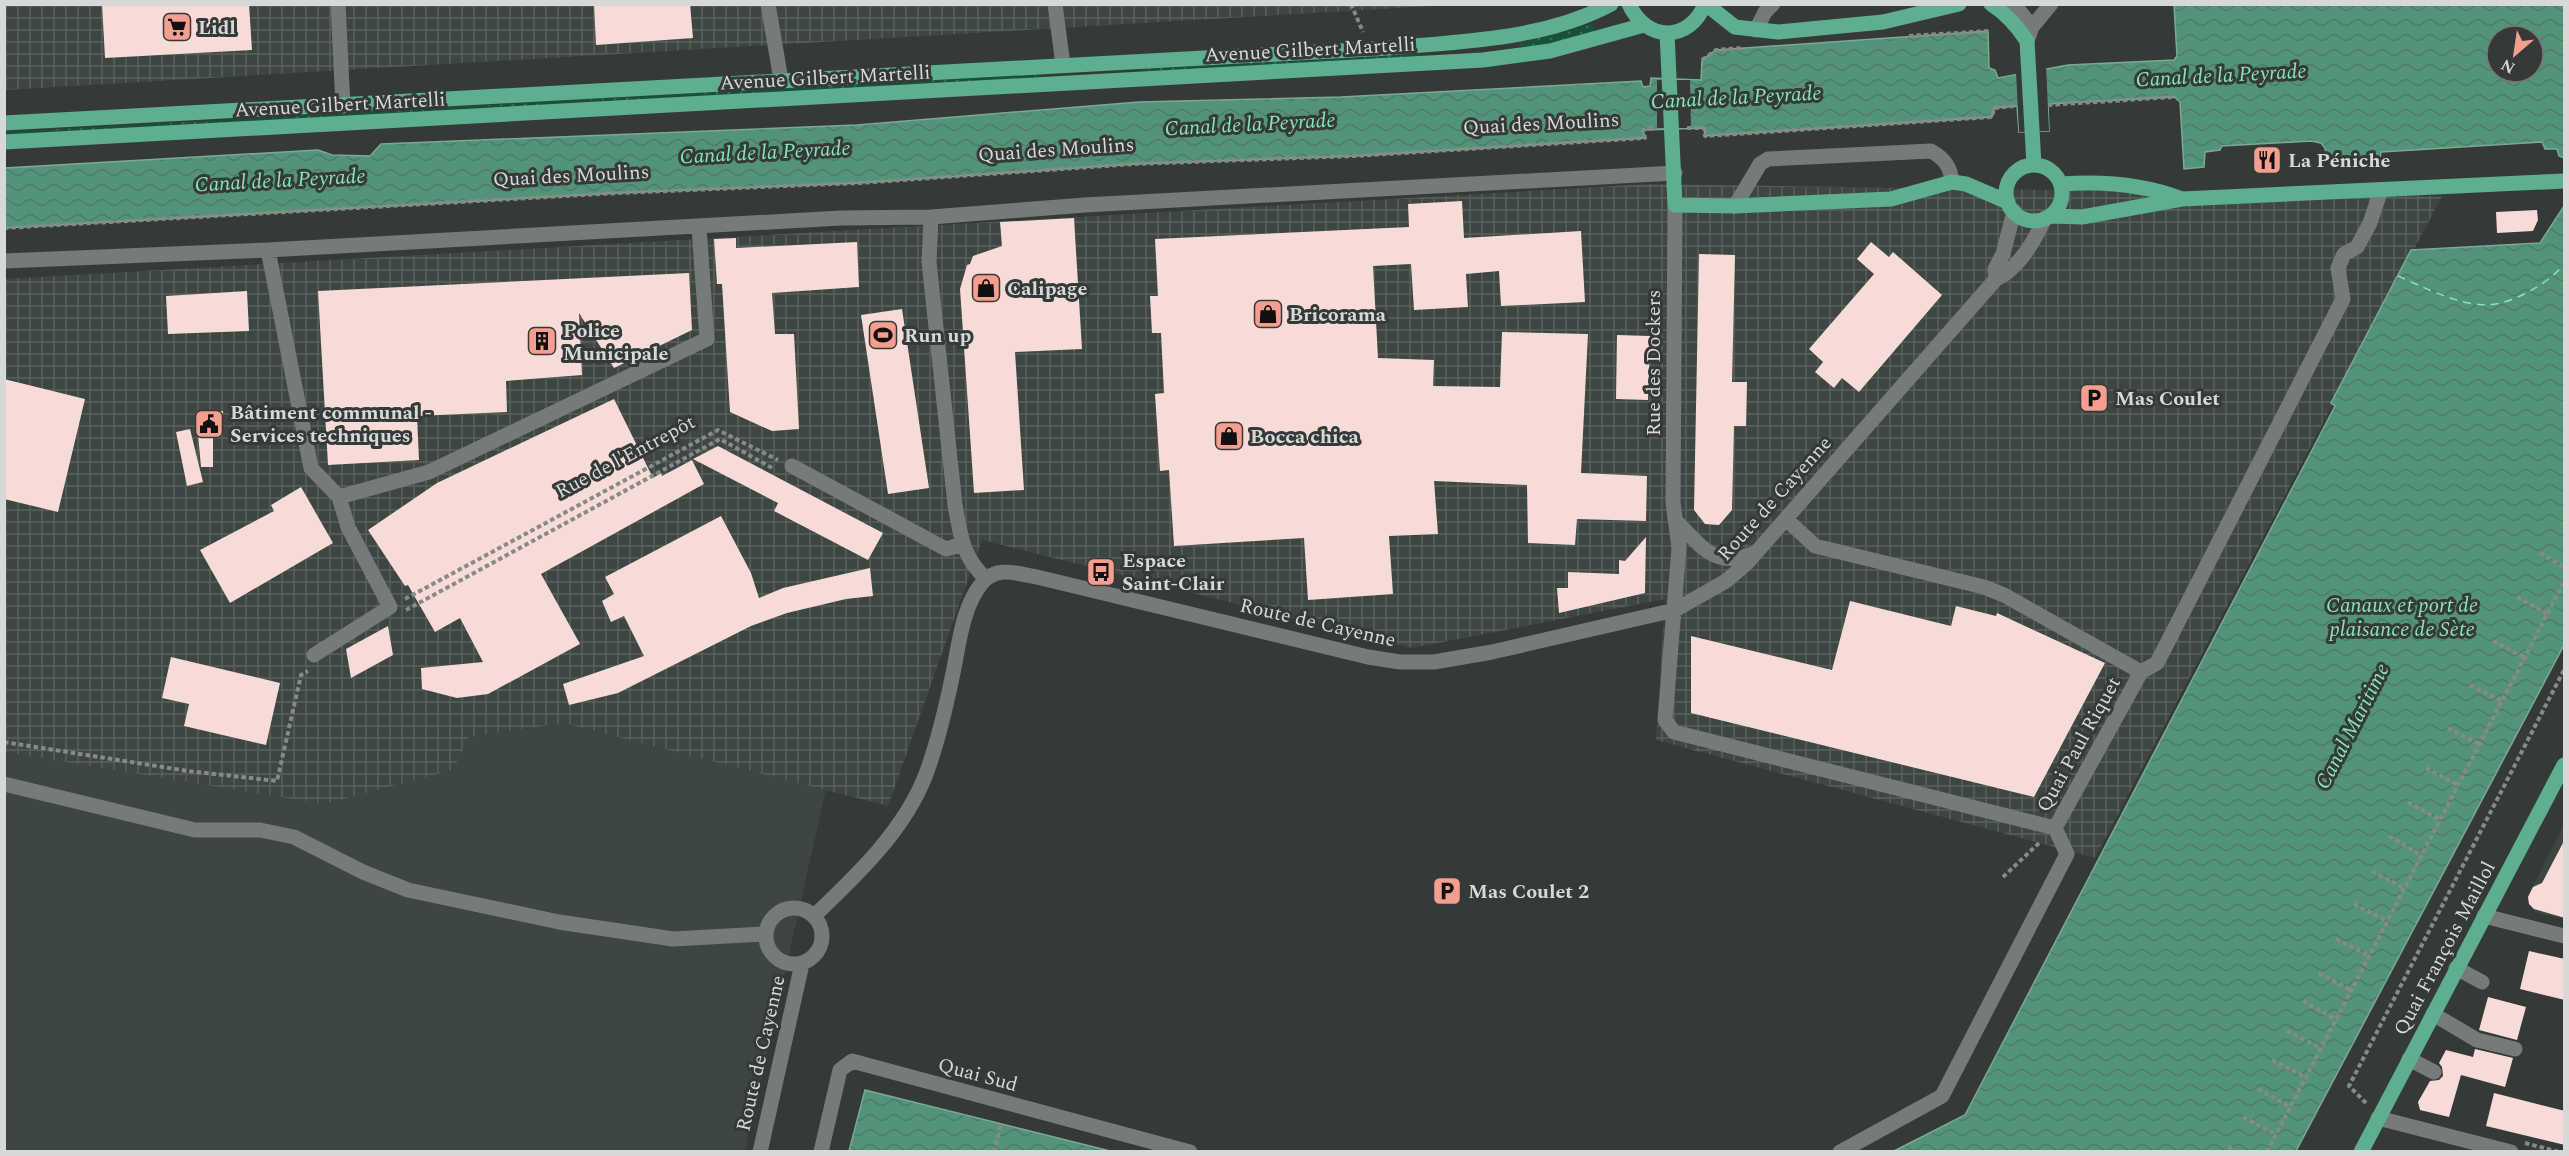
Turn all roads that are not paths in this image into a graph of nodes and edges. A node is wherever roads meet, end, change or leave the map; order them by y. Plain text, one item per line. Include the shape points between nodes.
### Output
1 (338, 4) edge
2 (768, 4) edge
3 (1055, 4) edge
4 (1611, 4) edge
5 (1629, 4) edge
6 (1705, 4) edge
7 (1773, 4) edge
8 (1959, 4) edge
9 (1991, 4) edge
10 (2014, 4) edge
11 (2033, 4) edge
12 (2051, 4) edge
13 (1644, 25) junction
14 (1756, 30) junction
15 (2031, 30) junction
16 (1667, 33) junction
17 (1063, 65) junction
18 (781, 80) junction
19 (343, 106) junction
20 (4, 123) edge
21 (4, 142) edge
22 (2034, 165) junction
23 (1675, 173) junction
24 (2565, 181) edge
25 (1952, 182) junction
26 (2061, 184) junction
27 (2381, 190) junction
28 (2182, 199) junction
29 (1675, 205) junction
30 (1735, 206) junction
31 (2011, 206) junction
32 (931, 217) junction
33 (2047, 217) junction
34 (699, 228) junction
35 (268, 250) junction
36 (4, 261) edge
37 (1996, 279) junction
38 (786, 469) road end
39 (339, 497) junction
40 (1786, 519) junction
41 (1677, 522) junction
42 (963, 544) junction
43 (1758, 551) junction
44 (986, 579) junction
45 (1675, 610) junction
46 (313, 662) road end
47 (2141, 672) junction
48 (2565, 765) edge
49 (4, 784) edge
50 (2055, 828) junction
51 (814, 916) junction
52 (2484, 916) junction
53 (765, 934) junction
54 (2565, 936) edge
55 (802, 964) junction
56 (2456, 969) junction
57 (2482, 982) dead end
58 (2433, 1014) junction
59 (2515, 1049) dead end
60 (2409, 1059) junction
61 (2434, 1072) dead end
62 (2381, 1112) junction
63 (760, 1152) edge
64 (821, 1152) edge
65 (1190, 1152) edge
66 (1840, 1152) edge
67 (2361, 1152) edge
68 (2511, 1152) edge

1 - 19 street
2 - 18 street
3 - 17 street
4 - 17 main road, Avenue Gilbert Martelli via 1534,32 1505,37 1371,49
5 - 13 main road
6 - 14 main road via 1735,27
6 - 16 main road via 1695,22
7 - 14 street
8 - 14 main road via 1883,22 1778,32
9 - 15 main road via 2017,25
10 - 15 street
11 - 15 street
12 - 15 street
13 - 16 main road
13 - 21 main road, Avenue Gilbert Martelli via 1550,51 1483,60
15 - 22 main road via 2027,60
16 - 23 main road via 1676,135
17 - 18 main road, Avenue Gilbert Martelli
18 - 19 main road, Avenue Gilbert Martelli
19 - 20 main road, Avenue Gilbert Martelli
22 - 26 main road via 2050,170
22 - 31 main road via 2018,170 2012,177 2007,194
23 - 29 main road
23 - 32 street
24 - 27 main road
25 - 30 main road via 1892,199
25 - 30 street via 1942,157 1931,151 1768,159 1755,170
25 - 31 main road via 1966,184
26 - 28 main road via 2085,182 2156,189
26 - 33 main road via 2059,205
27 - 28 main road
27 - 47 street, Quai Paul Riquet via 2357,247 2344,254 2338,268 2343,299 2157,663
28 - 33 main road via 2082,217
29 - 30 main road
29 - 41 street, Rue des Dockers via 1673,504
31 - 33 main road via 2028,219
31 - 37 street, Route de Cayenne
32 - 34 street via 841,218
32 - 42 street via 929,262 955,505
33 - 37 street, Route de Cayenne via 2036,238 2006,275
34 - 35 street
34 - 39 street via 707,339 429,472
35 - 36 street
35 - 39 street via 311,468
37 - 40 street, Route de Cayenne
38 - 42 street via 946,549
39 - 46 street via 348,527 395,610
40 - 43 street, Route de Cayenne
40 - 47 street via 1815,546 2004,595
41 - 43 street via 1718,558 1730,560
41 - 45 street, Rue des Dockers
42 - 44 street via 972,566
43 - 45 street, Route de Cayenne via 1726,581
44 - 45 street, Route de Cayenne via 1002,571 1037,577 1400,662 1434,662 1492,652
44 - 51 street via 964,621 946,707 921,787 898,825 851,881
45 - 50 street, Rue des Dockers via 1665,720 1674,732
47 - 50 street, Quai Paul Riquet
48 - 52 main road, Quai François Maillol
49 - 53 street via 195,830 260,830 294,837 408,890 559,922 673,939
50 - 66 street, Quai Paul Riquet via 2067,854 1942,1096
51 - 53 street via 795,907 784,909 774,915
51 - 55 street, Route de Cayenne via 823,938 820,949
52 - 54 street
52 - 56 main road, Quai François Maillol
53 - 55 street, Route de Cayenne via 766,945 780,961
55 - 63 street, Route de Cayenne
56 - 57 street
56 - 58 main road, Quai François Maillol
58 - 59 street via 2477,1040
58 - 60 main road, Quai François Maillol
60 - 61 street
60 - 62 main road, Quai François Maillol
62 - 67 main road, Quai François Maillol
62 - 68 street
64 - 65 street, Quai Sud via 840,1070 852,1061

